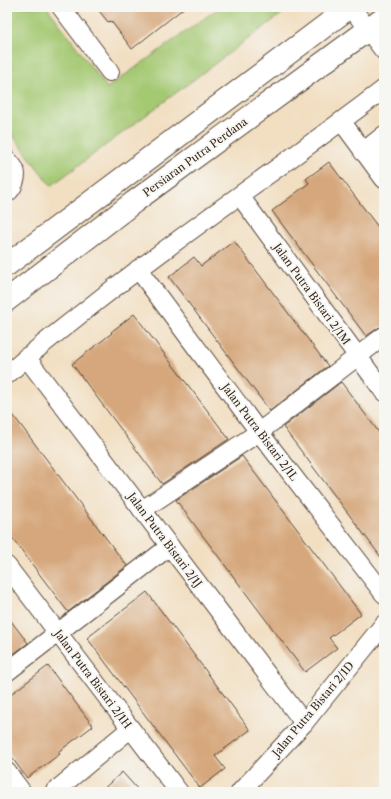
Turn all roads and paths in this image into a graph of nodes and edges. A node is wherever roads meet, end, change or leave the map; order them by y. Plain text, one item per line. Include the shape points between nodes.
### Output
1 (61, 7) edge
2 (351, 7) edge
3 (376, 24) edge
4 (384, 51) edge
5 (110, 72) dead end
6 (384, 89) edge
7 (342, 122) junction
8 (376, 147) edge
9 (7, 159) edge
10 (384, 179) edge
11 (7, 193) edge
12 (240, 196) junction
13 (7, 265) edge
14 (138, 269) junction
15 (7, 300) edge
16 (384, 336) edge
17 (357, 356) junction
18 (26, 357) junction
19 (7, 375) edge
20 (384, 392) edge
21 (259, 432) junction
22 (142, 510) junction
23 (170, 546) junction
24 (7, 566) edge
25 (384, 594) edge
26 (384, 624) edge
27 (58, 633) junction
28 (7, 672) edge
29 (304, 723) junction
30 (130, 729) junction
31 (7, 772) edge
32 (22, 792) edge
33 (54, 792) edge
34 (179, 792) edge
35 (240, 792) edge

1 - 5 street
2 - 3 street
2 - 13 main road
3 - 4 street
3 - 15 main road, Persiaran Putra Perdana via 134,202
6 - 7 street
7 - 8 street
7 - 12 street
8 - 10 street
9 - 11 street via 15,170 16,180
12 - 14 street
12 - 17 street, Jalan Putra Bistari 2/1M
14 - 18 street
14 - 21 street, Jalan Putra Bistari 2/1L
16 - 17 street
17 - 20 street, Jalan Putra Bistari 2/1M
17 - 21 street
18 - 19 street
18 - 22 street, Jalan Putra Bistari 2/1J
21 - 22 street
21 - 25 street, Jalan Putra Bistari 2/1L
22 - 23 street, Jalan Putra Bistari 2/1J
23 - 27 street
23 - 29 street, Jalan Putra Bistari 2/1J
24 - 27 street, Jalan Putra Bistari 2/1H
26 - 29 street, Jalan Putra Bistari 2/1D
27 - 28 street
27 - 30 street, Jalan Putra Bistari 2/1H
29 - 35 street, Jalan Putra Bistari 2/1D
30 - 33 street
30 - 34 street, Jalan Putra Bistari 2/1H
31 - 32 street

